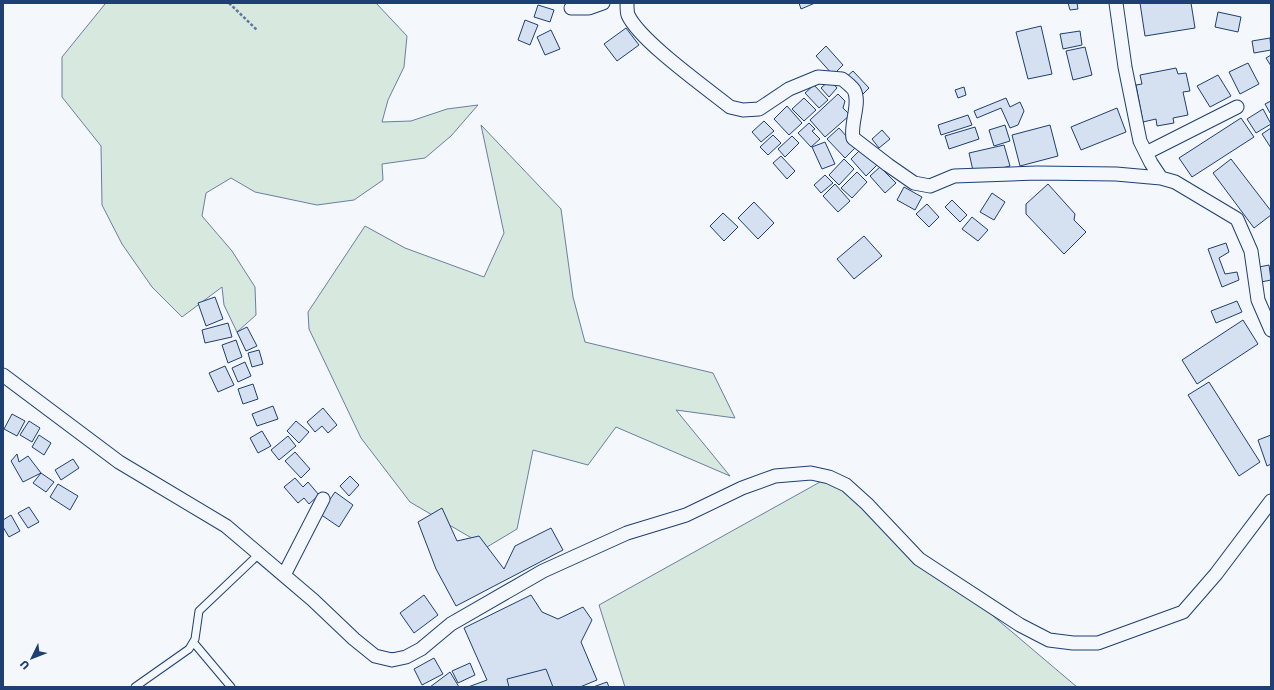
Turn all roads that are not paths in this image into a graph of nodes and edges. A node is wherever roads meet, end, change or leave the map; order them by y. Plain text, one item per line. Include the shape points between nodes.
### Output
1 (603, 3) edge
2 (626, 3) edge
3 (1116, 3) edge
4 (571, 8) dead end
5 (1237, 107) dead end
6 (1146, 153) junction
7 (1161, 178) junction
8 (1271, 330) edge
9 (3, 375) edge
10 (323, 499) dead end
11 (1271, 501) edge
12 (259, 554) junction
13 (284, 574) junction
14 (194, 643) junction
15 (135, 687) edge
16 (231, 687) edge

1 - 4 street via 589,8
2 - 7 street via 627,14 639,29 662,52 730,107 743,110 759,109 789,89 818,77 842,79 854,91 856,103 853,138 914,183 930,186 954,176 1037,173 1116,174
3 - 6 street via 1138,134
5 - 6 street
6 - 7 street
7 - 8 street via 1194,192 1237,219 1251,252 1258,300
9 - 12 street via 119,462 226,526
10 - 13 street
11 - 13 street via 1216,574 1183,612 1098,643 1050,640 1020,625 919,559 846,485 829,477 810,473 774,476 686,515 627,533 550,568 451,624 406,657 392,660 375,656
12 - 13 street
12 - 14 lane via 200,611
14 - 15 lane
14 - 16 lane

